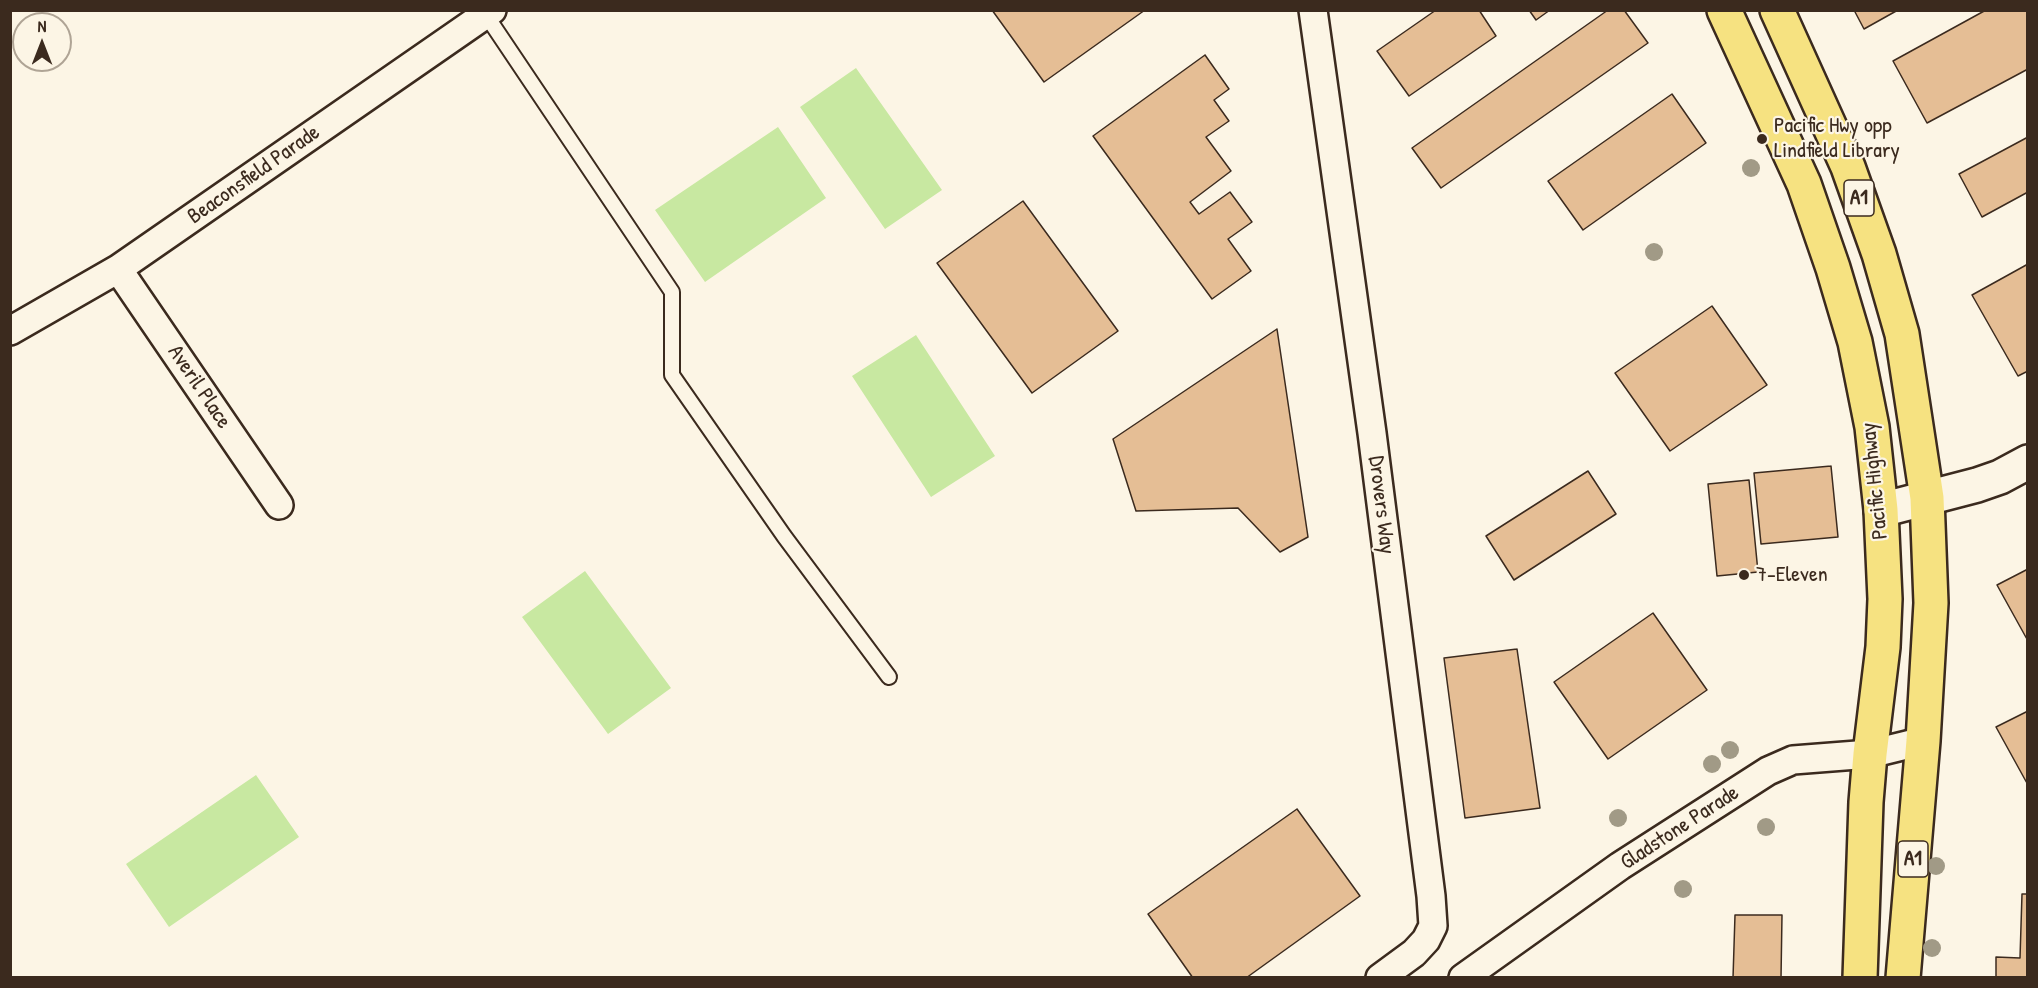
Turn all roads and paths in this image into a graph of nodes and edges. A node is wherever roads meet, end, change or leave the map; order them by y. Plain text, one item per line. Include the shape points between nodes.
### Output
1 (1313, 10) edge
2 (1724, 10) edge
3 (1777, 10) edge
4 (489, 13) edge
5 (118, 270) junction
6 (10, 331) edge
7 (2028, 462) edge
8 (1927, 498) junction
9 (279, 505) dead end
10 (1881, 510) junction
11 (889, 677) dead end
12 (1923, 741) junction
13 (1870, 754) junction
14 (1380, 978) edge
15 (1463, 978) edge
16 (1860, 978) edge
17 (1904, 978) edge

1 - 14 street, Drovers Way via 1431,896 1433,926 1426,940
2 - 10 highway, Pacific Highway / A1 via 1804,184 1833,268 1855,342 1872,427
3 - 8 highway, Pacific Highway / A1 via 1848,167 1879,254 1902,334
4 - 5 street, Beaconsfield Parade
4 - 11 lane via 672,291 672,375
5 - 6 street, Beaconsfield Parade
5 - 9 street, Averil Place
7 - 8 street via 2000,477
8 - 10 street
8 - 12 highway, Pacific Highway / A1 via 1931,603
10 - 13 highway, Pacific Highway / A1 via 1883,647
12 - 13 street, Gladstone Parade
12 - 17 highway, Pacific Highway / A1
13 - 15 street, Gladstone Parade via 1792,760 1768,771 1620,866
13 - 16 highway, Pacific Highway / A1

